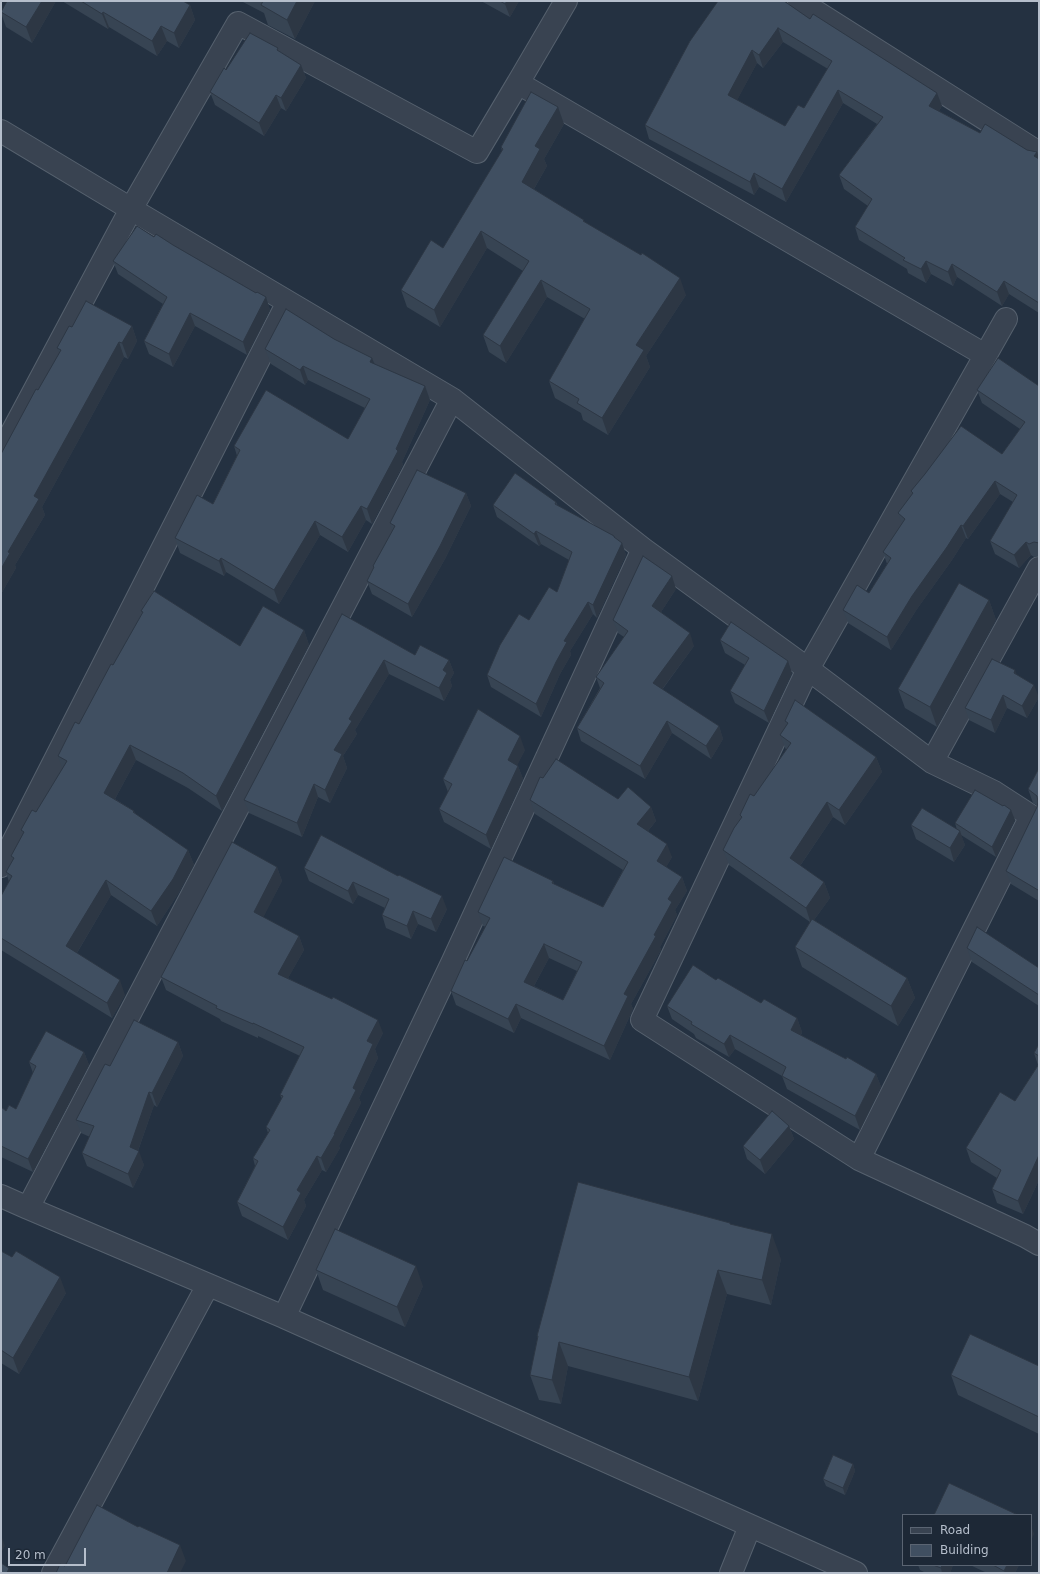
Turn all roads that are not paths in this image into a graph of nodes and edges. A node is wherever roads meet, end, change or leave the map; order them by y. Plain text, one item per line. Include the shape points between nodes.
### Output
1 (566, 1) edge
2 (799, 1) edge
3 (518, 83) junction
4 (1, 131) edge
5 (1039, 153) edge
6 (131, 209) junction
7 (288, 302) junction
8 (1006, 319) dead end
9 (985, 355) junction
10 (452, 399) junction
11 (1, 453) edge
12 (643, 549) junction
13 (1039, 568) edge
14 (808, 669) junction
15 (932, 762) junction
16 (1035, 819) edge
17 (1, 866) edge
18 (860, 1159) junction
19 (1, 1196) edge
20 (28, 1208) junction
21 (1039, 1244) edge
22 (208, 1285) junction
23 (284, 1317) junction
24 (750, 1526) junction
25 (53, 1573) edge
26 (731, 1573) edge
27 (856, 1573) edge

1 - 3 street
2 - 5 street
3 - 6 street via 477,152 238,23
3 - 9 street
4 - 6 street
6 - 7 street
6 - 11 street
7 - 10 street
7 - 17 street
8 - 9 street
9 - 14 street
10 - 12 street
10 - 20 street
12 - 14 street
12 - 23 street via 453,961
13 - 15 street
14 - 15 street
14 - 18 street via 642,1020
15 - 16 street via 994,792
16 - 18 street
18 - 21 street
19 - 20 street
20 - 22 street
22 - 23 street
22 - 25 street
23 - 24 street
24 - 26 street
24 - 27 street

